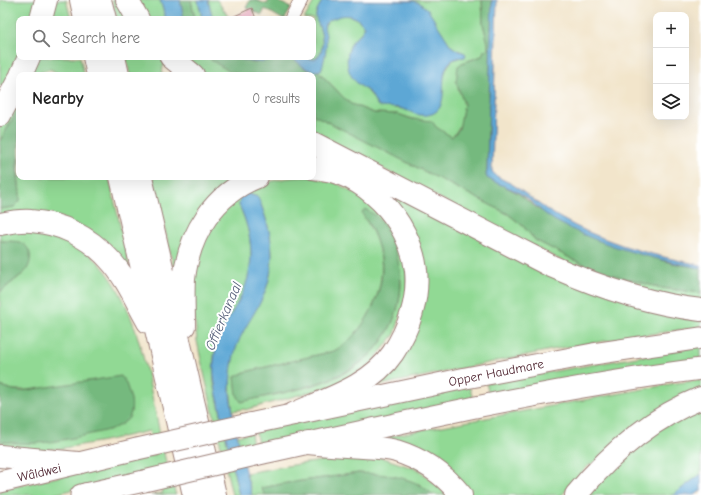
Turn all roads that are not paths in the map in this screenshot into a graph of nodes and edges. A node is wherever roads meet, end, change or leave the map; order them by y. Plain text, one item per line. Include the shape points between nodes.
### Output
1 (46, 0) edge
2 (80, 0) edge
3 (100, 0) edge
4 (127, 0) edge
5 (301, 0) edge
6 (42, 16) edge
7 (84, 16) edge
8 (104, 16) edge
9 (136, 16) edge
10 (293, 16) edge
11 (28, 60) edge
12 (95, 60) edge
13 (115, 60) edge
14 (22, 72) edge
15 (97, 72) edge
16 (117, 72) edge
17 (16, 85) edge
18 (0, 115) edge
19 (316, 145) edge
20 (316, 169) edge
21 (122, 180) edge
22 (142, 180) edge
23 (244, 183) edge
24 (0, 224) edge
25 (701, 310) edge
26 (701, 338) edge
27 (159, 340) junction
28 (183, 355) junction
29 (701, 369) edge
30 (701, 398) edge
31 (292, 414) junction
32 (308, 443) junction
33 (137, 449) joint
34 (0, 456) edge
35 (78, 463) junction
36 (0, 482) edge
37 (84, 495) edge
38 (194, 495) edge
39 (215, 495) edge
40 (461, 495) edge
41 (576, 495) edge

1 - 6 highway
2 - 7 highway
3 - 8 highway
4 - 9 highway
5 - 10 street
11 - 14 highway
12 - 15 highway
13 - 16 highway
17 - 18 highway
19 - 25 highway via 571,275 620,293
20 - 31 highway via 354,180 375,195 391,212 403,231 412,255 416,269 416,294 403,336 381,367 357,384
21 - 27 highway
22 - 28 highway
23 - 28 highway via 213,208 201,224 188,256 184,280
24 - 27 highway via 30,221 57,225 78,234 96,247 120,273
26 - 31 highway, Opper Haudmare via 592,354
27 - 38 highway
28 - 39 highway
29 - 32 highway via 549,393
30 - 41 highway via 658,421 629,441
31 - 33 highway, Opper Haudmare, bridge
32 - 37 highway, bridge
32 - 40 highway via 395,451 436,470 451,482
33 - 35 highway, Wâldwei
34 - 35 highway
35 - 36 highway, Wâldwei

